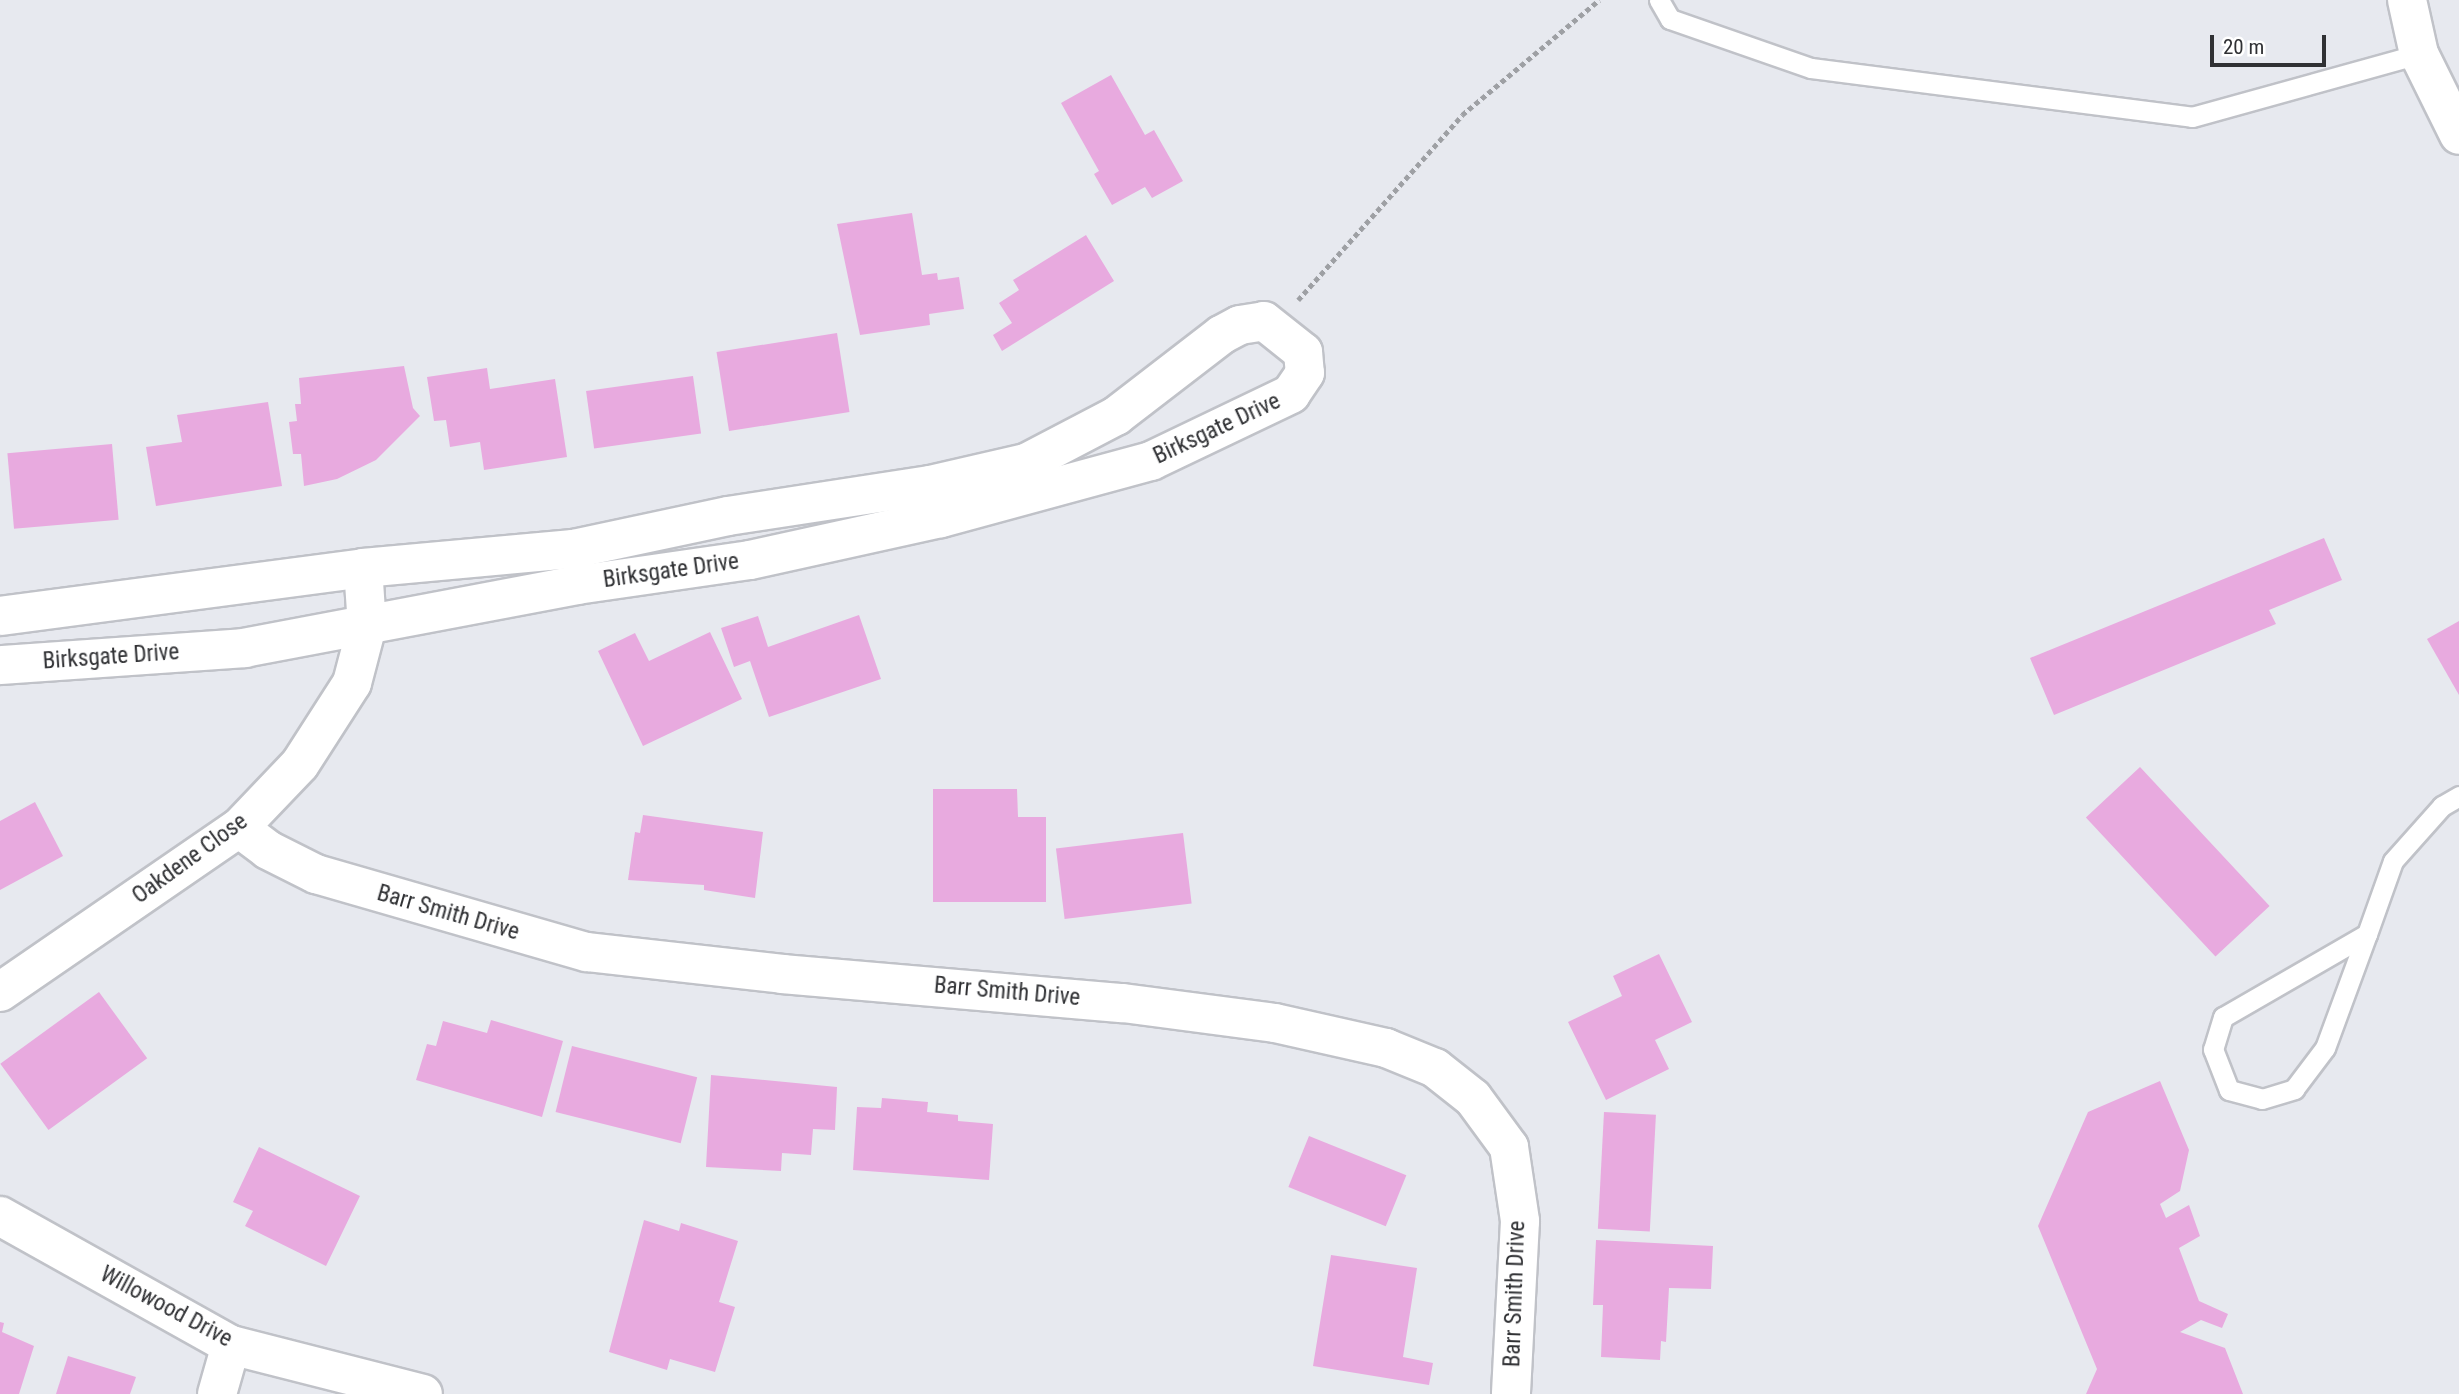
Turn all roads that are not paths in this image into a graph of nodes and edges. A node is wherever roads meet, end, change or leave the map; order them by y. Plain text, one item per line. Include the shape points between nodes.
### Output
1 (1659, 0) edge
2 (2407, 0) edge
3 (2418, 54) junction
4 (2459, 135) edge
5 (363, 568) junction
6 (0, 616) edge
7 (367, 626) junction
8 (0, 665) edge
9 (2459, 796) edge
10 (239, 828) junction
11 (2367, 934) junction
12 (0, 992) edge
13 (0, 1216) edge
14 (231, 1345) junction
15 (217, 1394) edge
16 (424, 1394) edge
17 (1511, 1394) edge

1 - 3 lane via 1670,19 1811,68 2192,117
2 - 3 street
3 - 4 street
5 - 6 street, Birksgate Drive
5 - 7 street, Oakdene Close
5 - 7 street, Birksgate Drive via 573,550 728,516 930,485 1026,464 1116,416 1221,335 1264,321 1303,352 1305,373 1291,394 1151,461 941,518 750,560 577,585
7 - 8 street, Birksgate Drive via 246,648
7 - 10 street, Oakdene Close via 346,695 300,764
9 - 11 lane via 2442,806 2393,861
10 - 12 street, Oakdene Close
10 - 17 street, Barr Smith Drive via 268,850 316,874 587,953 1110,1002 1275,1023 1386,1048 1434,1068 1473,1098 1508,1147 1520,1221
11 - 11 lane via 2325,1048 2294,1089 2262,1099 2229,1090 2213,1049 2223,1017
13 - 14 street, Willowood Drive
14 - 15 street
14 - 16 street, Willowood Drive

